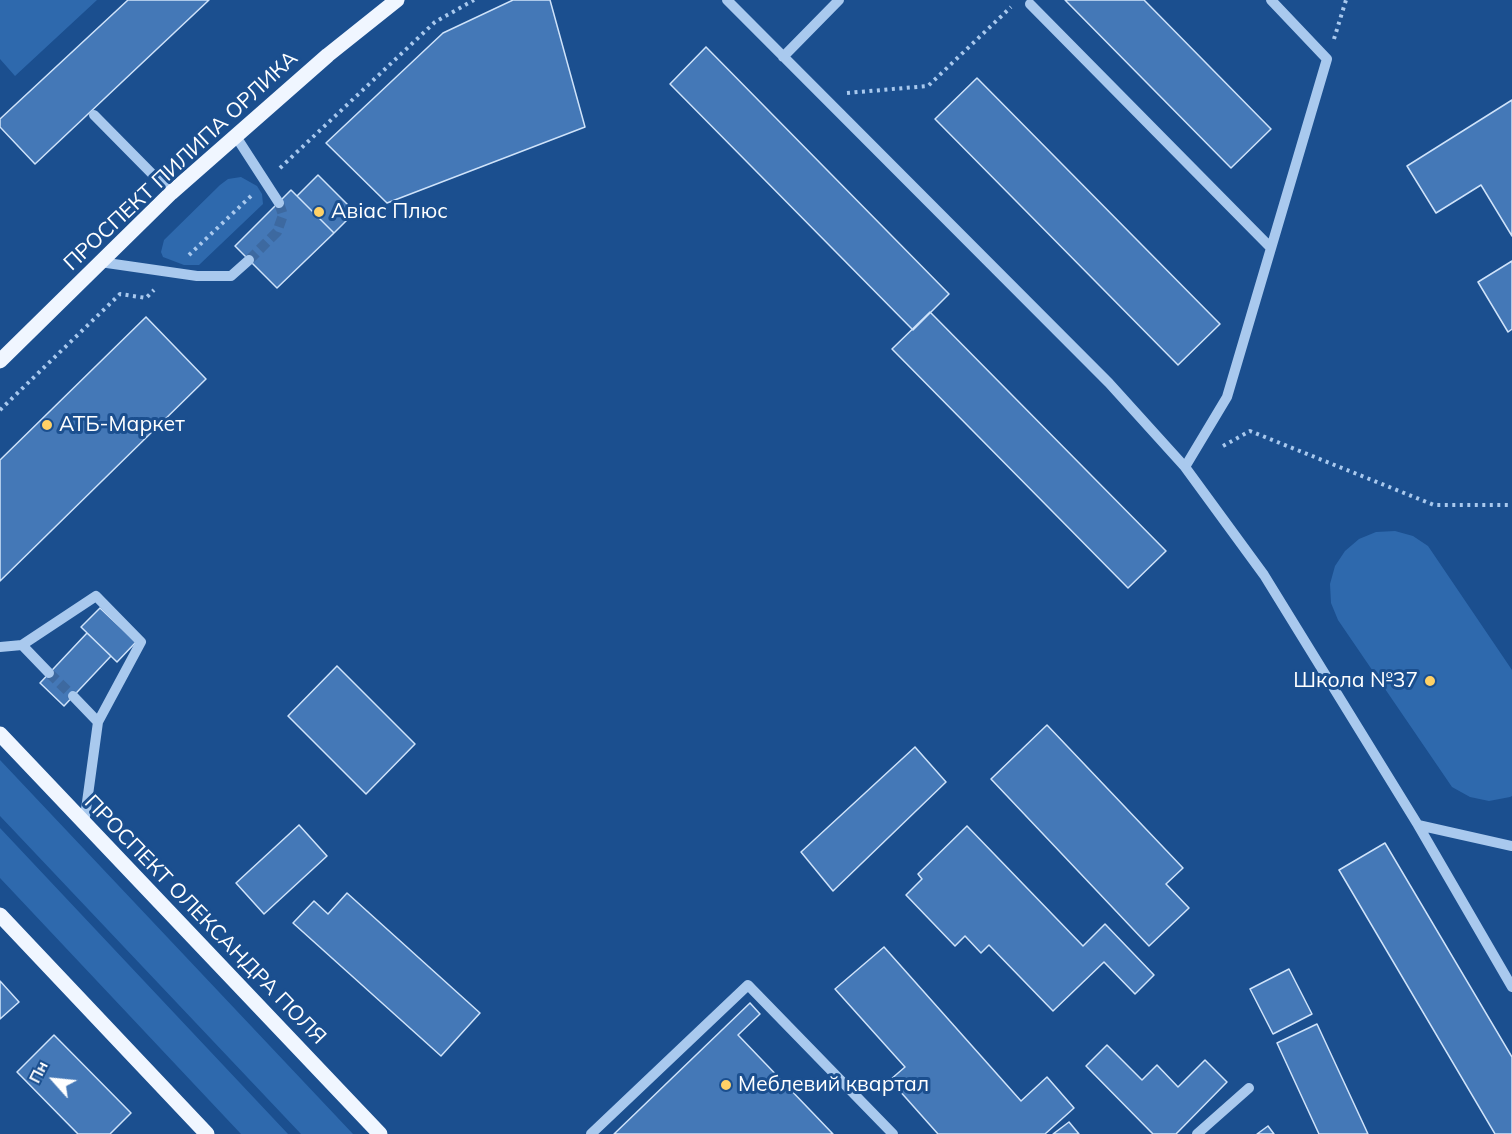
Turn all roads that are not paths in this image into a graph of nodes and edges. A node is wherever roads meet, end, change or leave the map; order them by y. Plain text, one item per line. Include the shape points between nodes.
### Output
1 (397, 0) edge
2 (727, 0) edge
3 (839, 0) edge
4 (1271, 0) edge
5 (1025, 2) edge
6 (783, 57) junction
7 (94, 116) dead end
8 (235, 135) junction
9 (171, 193) junction
10 (279, 203) tunnel mouth
11 (1271, 248) junction
12 (249, 260) tunnel mouth
13 (100, 262) junction
14 (0, 361) edge
15 (1185, 466) junction
16 (22, 645) junction
17 (0, 647) edge
18 (49, 673) tunnel mouth
19 (73, 696) tunnel mouth
20 (98, 722) junction
21 (0, 734) edge
22 (84, 824) junction
23 (1418, 825) junction
24 (1512, 846) edge
25 (0, 915) edge
26 (1512, 987) edge
27 (1249, 1088) dead end
28 (207, 1134) edge
29 (380, 1134) edge
30 (591, 1134) edge
31 (893, 1134) edge
32 (1197, 1134) edge

1 - 8 main road, ПРОСПЕКТ ПИЛИПА ОРЛИКА
2 - 6 lane
3 - 6 lane
4 - 11 lane via 1327,59
5 - 11 lane
6 - 15 lane via 1109,383
7 - 9 lane
8 - 9 main road, ПРОСПЕКТ ПИЛИПА ОРЛИКА
8 - 10 lane
9 - 13 main road, ПРОСПЕКТ ПИЛИПА ОРЛИКА
11 - 15 lane via 1227,397
12 - 13 lane via 231,276
13 - 14 main road, ПРОСПЕКТ ПИЛИПА ОРЛИКА
15 - 23 lane via 1264,576
16 - 17 lane
16 - 18 lane
16 - 20 lane via 96,596 141,642
19 - 20 lane
20 - 22 lane
21 - 22 main road, ПРОСПЕКТ ОЛЕКСАНДРА ПОЛЯ
22 - 29 main road, ПРОСПЕКТ ОЛЕКСАНДРА ПОЛЯ
23 - 24 lane
23 - 26 lane
25 - 28 main road
27 - 32 lane
30 - 31 lane via 748,985

